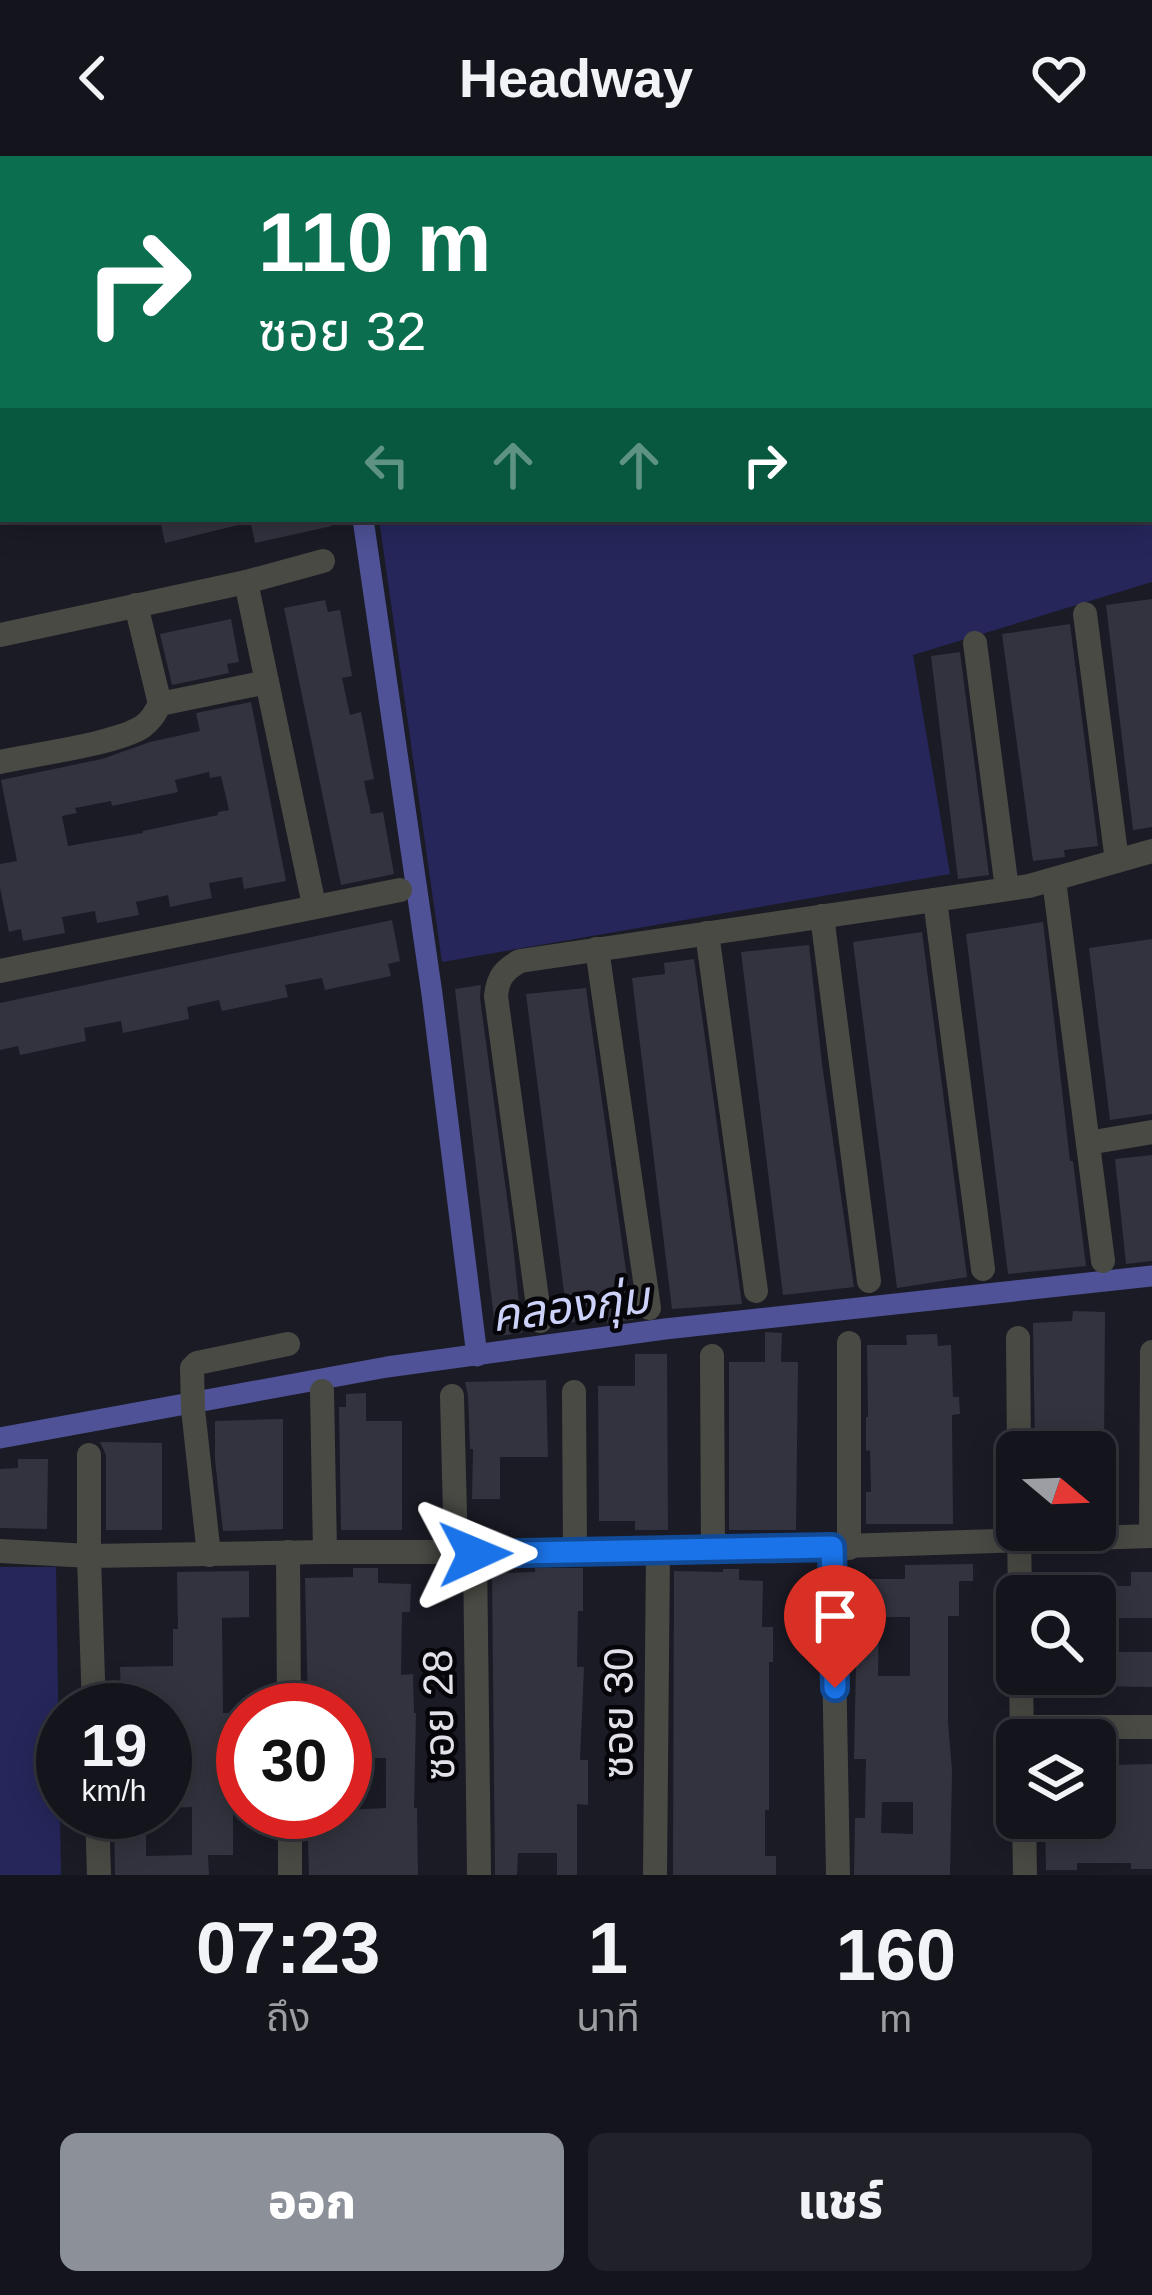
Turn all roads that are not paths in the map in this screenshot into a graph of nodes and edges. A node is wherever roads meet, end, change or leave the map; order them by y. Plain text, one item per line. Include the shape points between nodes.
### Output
1 (323, 561) dead end
2 (246, 581) junction
3 (136, 605) junction
4 (1085, 614) dead end
5 (0, 635) edge
6 (975, 643) dead end
7 (267, 682) junction
8 (160, 704) junction
9 (0, 762) edge
10 (1152, 851) edge
11 (1117, 861) junction
12 (1054, 880) junction
13 (1007, 889) junction
14 (400, 890) dead end
15 (935, 900) junction
16 (314, 905) junction
17 (822, 916) junction
18 (707, 933) junction
19 (597, 950) junction
20 (0, 970) edge
21 (1152, 1132) edge
22 (1088, 1143) junction
23 (1103, 1261) dead end
24 (982, 1269) dead end
25 (869, 1281) dead end
26 (756, 1291) dead end
27 (650, 1308) dead end
28 (540, 1322) dead end
29 (1018, 1338) dead end
30 (848, 1343) dead end
31 (288, 1344) dead end
32 (1152, 1352) edge
33 (712, 1356) dead end
34 (322, 1391) dead end
35 (574, 1392) dead end
36 (452, 1396) dead end
37 (1018, 1431) edge
38 (89, 1455) dead end
39 (1116, 1536) edge
40 (1151, 1536) edge
41 (996, 1538) edge
42 (840, 1548) junction
43 (712, 1550) junction
44 (0, 1551) edge
45 (288, 1552) junction
46 (326, 1552) junction
47 (658, 1552) junction
48 (575, 1553) junction
49 (466, 1554) junction
50 (209, 1555) junction
51 (89, 1556) junction
52 (93, 1683) edge
53 (289, 1683) edge
54 (1152, 1727) edge
55 (1116, 1729) edge
56 (98, 1839) edge
57 (290, 1839) edge
58 (1024, 1839) edge
59 (99, 1875) edge
60 (290, 1875) edge
61 (478, 1875) edge
62 (655, 1875) edge
63 (838, 1875) edge
64 (1025, 1875) edge

1 - 2 street
2 - 3 street
2 - 7 street
3 - 5 street
3 - 8 street
4 - 11 street
6 - 13 street
7 - 8 street
7 - 16 street
8 - 9 street via 122,736
10 - 11 street
11 - 12 street
12 - 13 street
12 - 22 street
13 - 15 street
14 - 16 street
15 - 17 street
15 - 24 street
16 - 20 street
17 - 18 street
17 - 25 street
18 - 19 street
18 - 26 street
19 - 27 street
19 - 28 street via 520,961 497,982
21 - 22 street
22 - 23 street
29 - 37 street
30 - 42 street
31 - 50 street via 194,1364
32 - 40 street
33 - 43 street
34 - 46 street
35 - 48 street
36 - 49 street, ซอย 28
38 - 51 street
39 - 40 street
41 - 42 street
42 - 43 street
42 - 63 street
43 - 47 street
44 - 51 street
45 - 46 street
45 - 50 street
45 - 53 street
46 - 49 street
47 - 48 street
47 - 62 street, ซอย 30
48 - 49 street
49 - 61 street, ซอย 28
50 - 51 street
51 - 52 street
54 - 55 street
56 - 59 street
57 - 60 street
58 - 64 street

